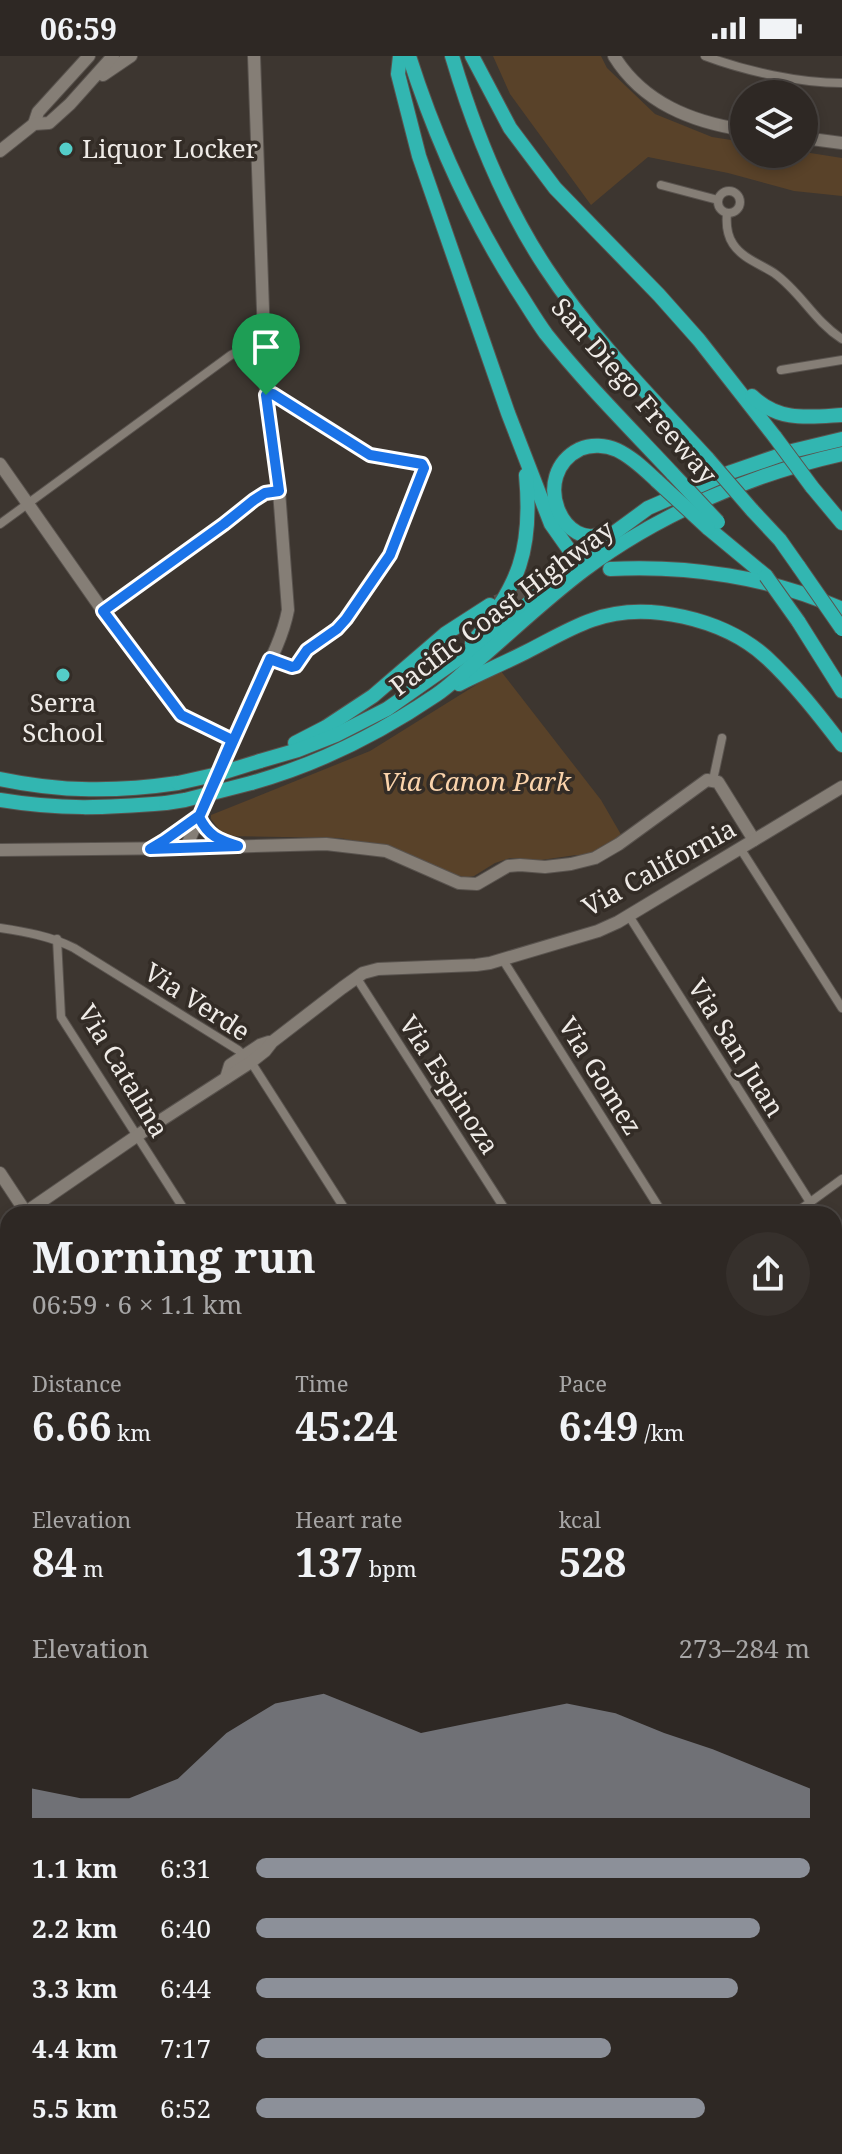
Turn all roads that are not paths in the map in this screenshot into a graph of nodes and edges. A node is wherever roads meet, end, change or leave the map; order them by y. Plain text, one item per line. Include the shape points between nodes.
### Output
1 (113, 56) edge
2 (131, 56) edge
3 (254, 56) edge
4 (400, 56) edge
5 (409, 56) edge
6 (452, 56) edge
7 (472, 56) edge
8 (614, 56) edge
9 (705, 56) edge
10 (88, 57) edge
11 (90, 83) junction
12 (842, 83) edge
13 (34, 124) junction
14 (730, 128) edge
15 (818, 140) edge
16 (842, 143) edge
17 (0, 151) edge
18 (661, 185) dead end
19 (718, 200) junction
20 (727, 213) junction
21 (842, 339) edge
22 (265, 345) junction
23 (842, 360) edge
24 (722, 367) junction
25 (781, 370) dead end
26 (266, 395) junction
27 (842, 415) edge
28 (842, 439) edge
29 (842, 454) edge
30 (525, 459) junction
31 (0, 464) edge
32 (279, 491) junction
33 (28, 504) junction
34 (648, 508) junction
35 (842, 523) edge
36 (0, 524) edge
37 (713, 525) junction
38 (580, 565) junction
39 (610, 569) dead end
40 (766, 576) junction
41 (490, 605) tunnel mouth
42 (842, 609) edge
43 (103, 611) junction
44 (842, 629) edge
45 (461, 658) junction
46 (270, 659) junction
47 (842, 691) edge
48 (437, 694) junction
49 (722, 738) dead end
50 (232, 740) junction
51 (842, 745) edge
52 (260, 761) junction
53 (0, 771) edge
54 (0, 779) edge
55 (713, 780) junction
56 (37, 786) junction
57 (842, 788) edge
58 (0, 800) edge
59 (199, 816) junction
60 (754, 840) junction
61 (238, 846) junction
62 (186, 848) junction
63 (740, 848) junction
64 (150, 849) junction
65 (0, 850) edge
66 (629, 916) junction
67 (0, 928) edge
68 (57, 939) junction
69 (503, 960) junction
70 (356, 977) junction
71 (842, 1008) edge
72 (247, 1058) junction
73 (138, 1135) junction
74 (0, 1173) edge
75 (842, 1179) edge
76 (810, 1202) junction
77 (21, 1206) edge
78 (36, 1206) edge
79 (182, 1206) edge
80 (343, 1206) edge
81 (503, 1206) edge
82 (658, 1206) edge
83 (805, 1206) edge

1 - 11 main road
2 - 11 main road
3 - 22 main road
4 - 30 highway via 398,74 419,156
5 - 37 highway, San Diego Freeway, bridge via 459,186 544,331
6 - 44 highway, San Diego Freeway, bridge via 501,190 546,268 624,367 780,540
7 - 24 highway via 510,128 555,188
8 - 14 main road via 638,85 673,110
9 - 12 street via 743,68
10 - 13 main road via 38,112
11 - 13 main road via 49,123
13 - 17 main road
15 - 16 main road
18 - 19 street
19 - 20 street
19 - 20 street via 726,191 737,194 738,208
20 - 21 street via 729,236 738,251 785,282
22 - 26 main road
22 - 33 street via 231,355
23 - 25 street
24 - 27 highway via 762,405 782,414
24 - 35 highway, bridge
26 - 32 main road
26 - 46 street via 273,394 370,455 424,468 393,551 354,609 296,666
28 - 34 highway, Pacific Coast Highway via 731,472
29 - 38 highway, Pacific Coast Highway via 766,476 689,507
30 - 38 highway via 551,524
30 - 45 highway via 528,531 519,569 504,601
31 - 33 main road
32 - 43 street via 254,500
32 - 46 main road via 288,610
33 - 36 street
33 - 43 main road
34 - 37 highway, bridge via 599,536 583,535 571,528 555,504 556,475 571,455 587,447 612,448
34 - 38 highway, Pacific Coast Highway
37 - 40 highway
37 - 40 highway, San Diego Freeway
38 - 45 highway, Pacific Coast Highway
38 - 48 highway, Pacific Coast Highway
39 - 42 highway via 741,578
40 - 47 highway, San Diego Freeway, bridge
41 - 52 highway via 445,634 373,696
43 - 50 main road via 181,715
45 - 52 highway, Pacific Coast Highway via 387,709 298,750
46 - 50 main road
48 - 51 highway via 595,618 656,612 707,624 757,650
48 - 58 highway, Pacific Coast Highway, bridge via 346,747 281,775 185,800 94,809
49 - 55 street
50 - 59 main road
52 - 56 highway, Pacific Coast Highway, bridge via 178,783 101,791
53 - 56 highway
54 - 56 highway, Pacific Coast Highway
55 - 60 main road
55 - 61 main road via 595,858 545,867 508,866 477,884 459,883 386,851 326,844
57 - 60 main road, Via California
59 - 61 main road via 215,838
59 - 62 main road
59 - 64 main road
60 - 63 main road, Via California
61 - 62 main road
62 - 64 main road
63 - 66 main road, Via California
63 - 71 street
64 - 65 main road
66 - 69 main road, Via California
66 - 76 street, Via San Juan
67 - 68 street, Via Verde
68 - 72 street, Via Verde
68 - 73 street, Via Catalina via 61,1017
69 - 70 main road, Via California via 378,969
69 - 82 street, Via Gomez
70 - 72 main road, Via California
70 - 81 street, Via Espinoza
72 - 73 main road, Via California via 230,1065 226,1078
72 - 80 street, Via Verde
73 - 78 main road, Via California
73 - 79 street, Via Catalina
74 - 77 main road
75 - 76 street
76 - 83 street

